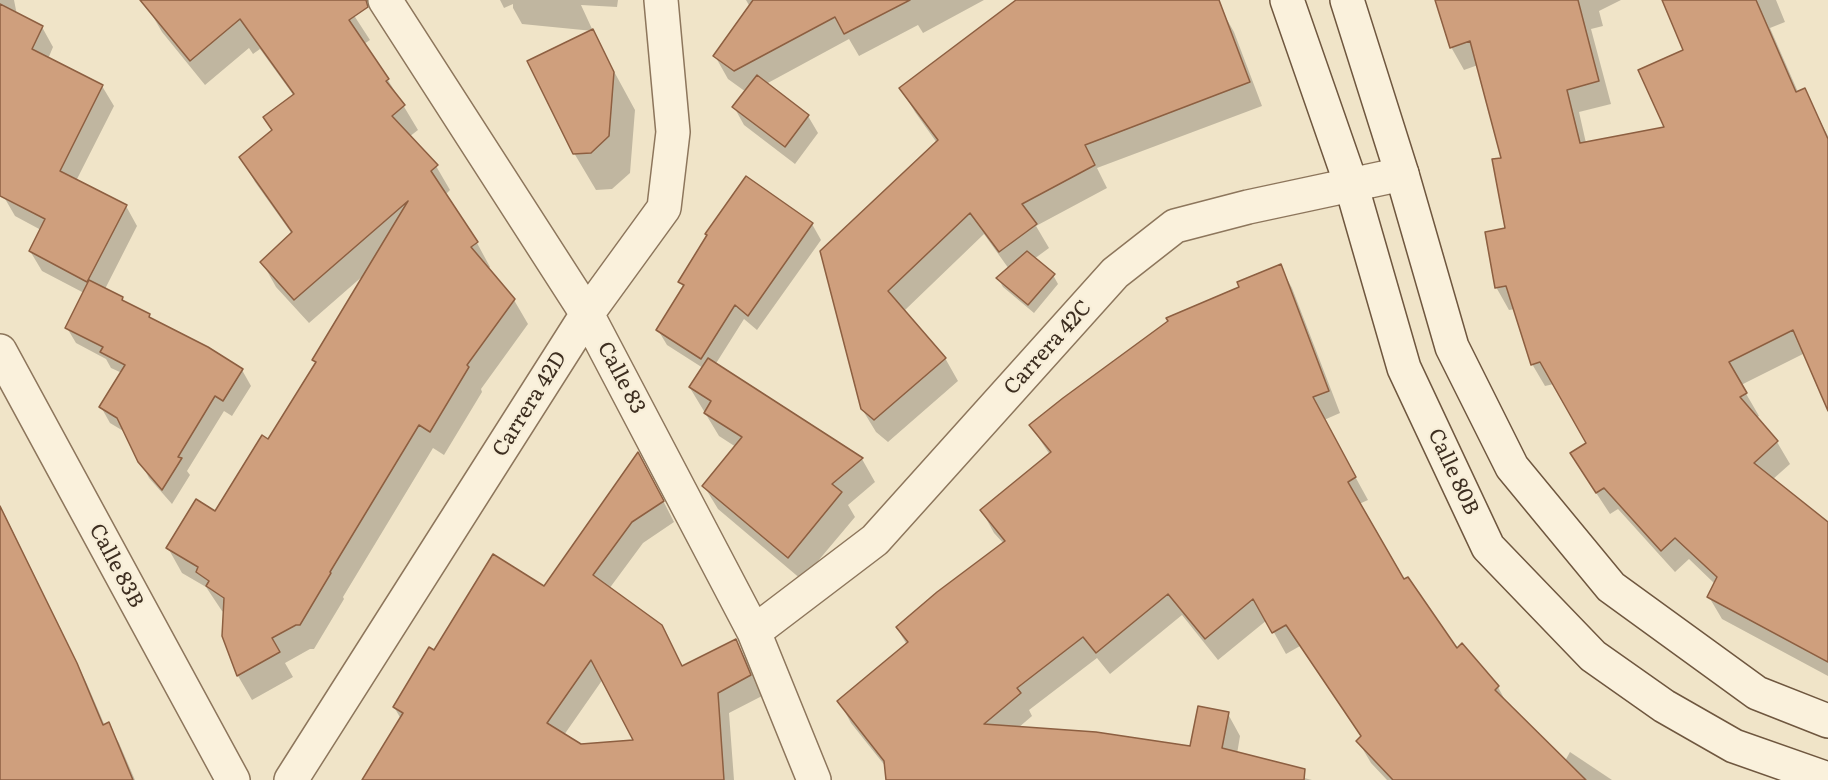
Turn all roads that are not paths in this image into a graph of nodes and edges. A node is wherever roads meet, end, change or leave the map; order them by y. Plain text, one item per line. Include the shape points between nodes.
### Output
1 (385, 0) edge
2 (661, 0) edge
3 (1287, 0) edge
4 (1347, 0) edge
5 (1402, 174) junction
6 (1351, 184) junction
7 (587, 314) junction
8 (0, 351) edge
9 (754, 632) junction
10 (1828, 721) edge
11 (1828, 779) edge
12 (233, 780) edge
13 (291, 780) edge
14 (814, 780) edge

1 - 7 street, Calle 83
2 - 7 street, Carrera 42D via 673,132 664,208
3 - 6 street, Calle 80B
4 - 5 street
5 - 6 street, Carrera 42C
5 - 10 street via 1452,347 1512,466 1611,587 1757,693
6 - 9 street, Carrera 42C via 1175,226 1115,273 875,540
6 - 11 street, Calle 80B via 1404,368 1488,547 1593,656 1664,706 1734,746
7 - 9 street, Calle 83
7 - 13 street, Carrera 42D
8 - 12 street, Calle 83B
9 - 14 street, Calle 83

